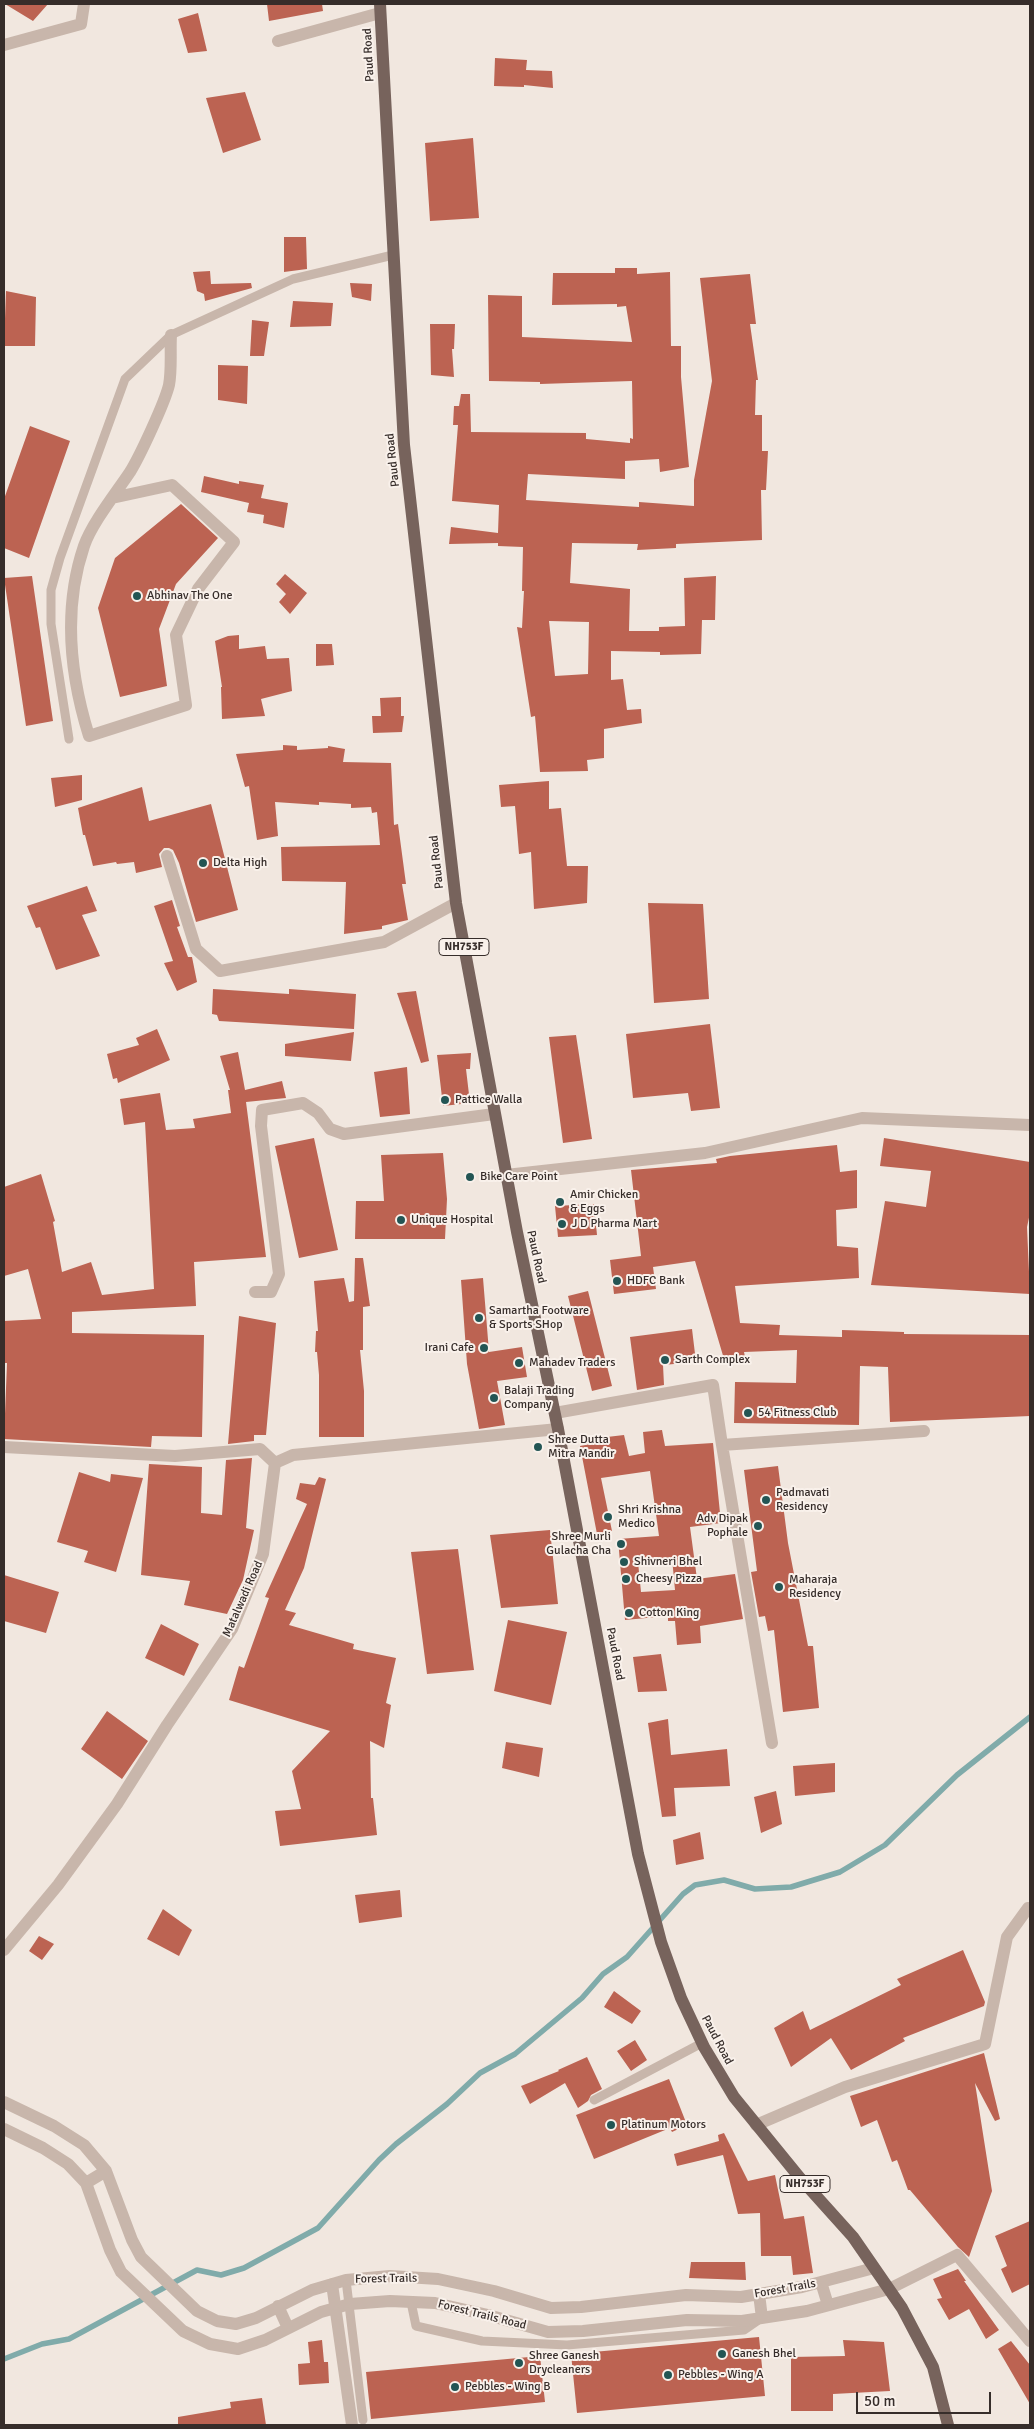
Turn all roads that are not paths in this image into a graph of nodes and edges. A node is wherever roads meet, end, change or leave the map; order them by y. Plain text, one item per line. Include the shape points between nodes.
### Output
1 (84, 4) edge
2 (380, 8) edge
3 (278, 41) dead end
4 (4, 45) edge
5 (393, 255) junction
6 (171, 336) junction
7 (112, 498) junction
8 (69, 739) dead end
9 (167, 856) dead end
10 (456, 903) junction
11 (494, 1114) junction
12 (1030, 1125) edge
13 (506, 1175) junction
14 (256, 1292) dead end
15 (555, 1413) junction
16 (558, 1428) junction
17 (924, 1431) dead end
18 (722, 1445) junction
19 (4, 1447) edge
20 (276, 1463) junction
21 (772, 1743) dead end
22 (1030, 1910) edge
23 (4, 1950) edge
24 (702, 2043) junction
25 (594, 2100) dead end
26 (4, 2102) edge
27 (756, 2125) junction
28 (4, 2129) edge
29 (106, 2171) junction
30 (86, 2184) junction
31 (874, 2268) junction
32 (346, 2280) junction
33 (821, 2282) junction
34 (332, 2284) junction
35 (889, 2289) junction
36 (759, 2294) junction
37 (411, 2302) junction
38 (350, 2304) junction
39 (828, 2305) junction
40 (278, 2306) junction
41 (337, 2308) junction
42 (762, 2318) junction
43 (288, 2328) junction
44 (1030, 2341) edge
45 (357, 2422) edge
46 (948, 2425) edge

1 - 4 street via 81,24
2 - 3 street
2 - 5 main road, Paud Road / NH753F
5 - 6 lane via 293,279
5 - 10 main road, Paud Road / NH753F via 404,444
6 - 7 street via 169,386 132,469
6 - 8 lane via 125,379 55,574 51,590 51,624
7 - 7 street via 84,544 73,592 70,648 81,712 89,736 186,705 176,635 198,589 234,542 172,485
9 - 10 street via 196,949 220,971 384,942
10 - 11 main road, Paud Road / NH753F
11 - 13 main road, Paud Road / NH753F
11 - 14 street via 344,1134 330,1129 318,1113 303,1103 262,1110 261,1126 279,1274 271,1292
12 - 13 street via 862,1118 705,1153
13 - 15 main road, Paud Road / NH753F
15 - 16 main road, Paud Road / NH753F
15 - 18 street via 713,1385
16 - 20 street via 293,1454
16 - 24 main road, Paud Road / NH753F via 638,1854 661,1942 681,1998
17 - 18 street
18 - 21 street
19 - 20 street via 176,1456 260,1448
20 - 23 street, Matalwadi Road via 263,1554 232,1629 117,1804 58,1886
22 - 27 street via 1028,1908 1007,1937 986,2044 845,2087
24 - 25 lane
24 - 27 main road, Paud Road / NH753F via 734,2098
26 - 29 street, Forest Trails via 54,2126 84,2145
27 - 31 main road, Paud Road / NH753F via 853,2237
28 - 30 street, Forest Trails Road via 68,2164
29 - 30 street
29 - 40 street, Forest Trails via 141,2257 197,2311 217,2321 236,2324
30 - 43 street, Forest Trails Road via 121,2272 183,2331 210,2344 238,2349
31 - 33 street, Forest Trails
31 - 35 main road, Paud Road / NH753F
32 - 34 street, Forest Trails
32 - 36 street, Forest Trails via 390,2276 438,2279 551,2308 686,2295 740,2297
32 - 38 lane
33 - 36 street, Forest Trails
33 - 39 street
34 - 40 street, Forest Trails
34 - 41 street
35 - 39 street, Forest Trails Road
35 - 44 street, Forest Trails Road via 957,2255
35 - 46 main road, Paud Road / NH753F via 933,2367
36 - 42 street
37 - 38 street, Forest Trails Road via 390,2300
37 - 42 street, Forest Trails Road via 444,2305 548,2332 687,2320
37 - 42 lane via 416,2326 482,2341 558,2345 744,2330
38 - 41 street, Forest Trails Road
38 - 45 lane
39 - 42 street, Forest Trails Road
40 - 43 street
41 - 43 street, Forest Trails Road
41 - 45 street

